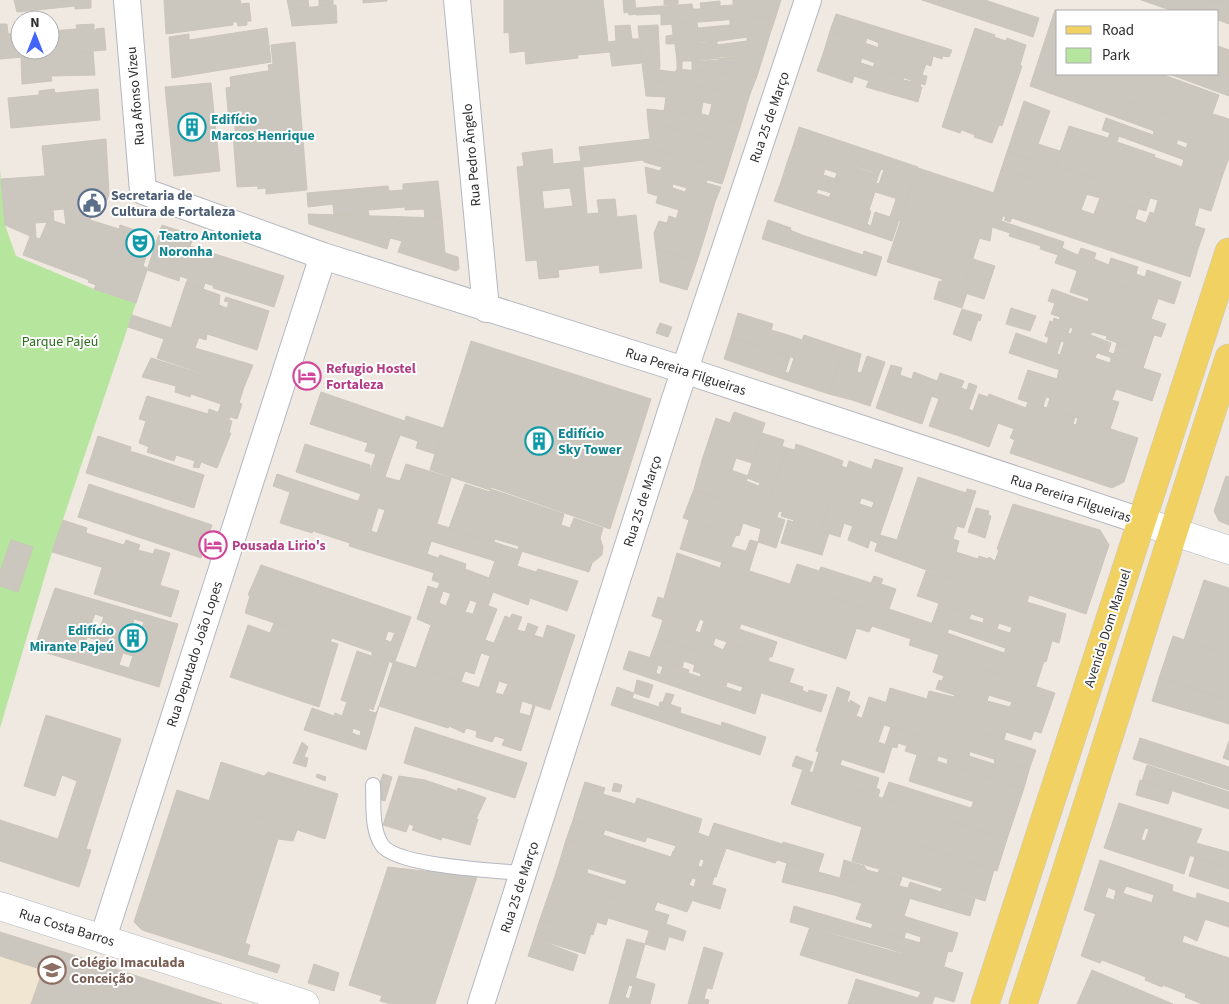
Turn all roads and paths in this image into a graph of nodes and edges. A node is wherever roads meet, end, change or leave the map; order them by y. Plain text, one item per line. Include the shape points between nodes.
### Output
1 (126, 0) edge
2 (457, 0) edge
3 (808, 0) edge
4 (143, 191) joint
5 (1229, 252) edge
6 (323, 256) junction
7 (486, 309) junction
8 (1229, 358) edge
9 (684, 370) junction
10 (1141, 521) junction
11 (1172, 531) junction
12 (1229, 550) edge
13 (374, 785) dead end
14 (523, 873) junction
15 (0, 906) edge
16 (103, 938) junction
17 (305, 1004) edge
18 (481, 1004) edge
19 (985, 1004) edge
20 (1023, 1004) edge

1 - 4 street, Rua Afonso Vizeu
2 - 7 street, Rua Pedro Ângelo
3 - 9 street, Rua 25 de Março
4 - 6 street, Rua Pereira Filgueiras
5 - 10 main road, Avenida Dom Manuel
6 - 7 street, Rua Pereira Filgueiras
6 - 16 street, Rua Deputado João Lopes
7 - 9 street, Rua Pereira Filgueiras
8 - 11 main road
9 - 10 street, Rua Pereira Filgueiras
9 - 14 street, Rua 25 de Março
10 - 11 street, Rua Pereira Filgueiras
10 - 19 main road, Avenida Dom Manuel
11 - 12 street, Rua Pereira Filgueiras
11 - 20 main road
13 - 14 lane via 377,835 383,847 393,854 440,864
14 - 18 street, Rua 25 de Março
15 - 16 street, Rua Costa Barros
16 - 17 street, Rua Costa Barros

